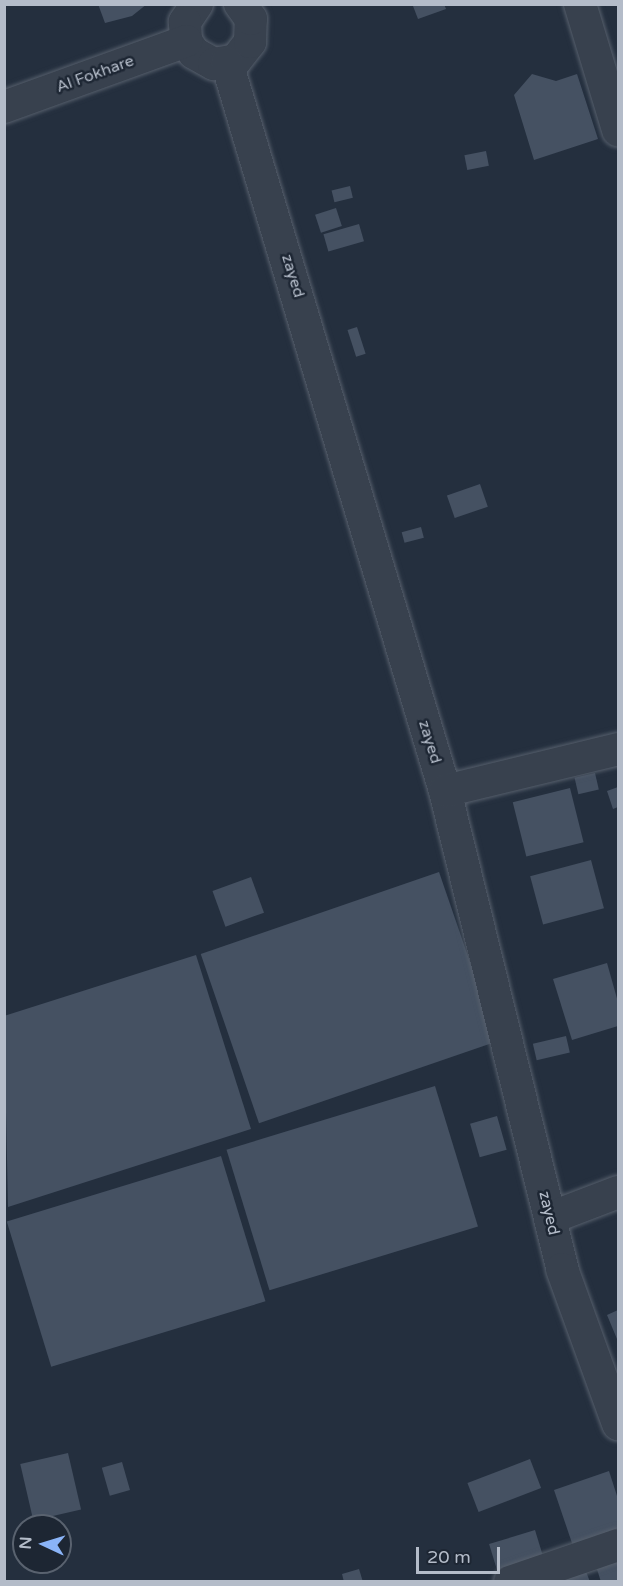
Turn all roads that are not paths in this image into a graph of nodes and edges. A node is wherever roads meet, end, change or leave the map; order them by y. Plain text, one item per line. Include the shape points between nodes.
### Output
1 (196, 4) edge
2 (580, 4) edge
3 (254, 8) edge
4 (186, 41) junction
5 (227, 63) junction
6 (4, 107) edge
7 (618, 130) edge
8 (618, 749) edge
9 (445, 791) junction
10 (618, 1192) edge
11 (550, 1218) junction
12 (618, 1424) edge
13 (618, 1545) edge
14 (510, 1581) edge

1 - 4 street via 185,22
2 - 7 street
3 - 5 street via 250,42
4 - 5 street via 203,60
4 - 6 street, Al Fokhare
5 - 9 street, zayed
8 - 9 street
9 - 11 street, zayed
10 - 11 street
11 - 12 street, zayed via 562,1269
13 - 14 street

